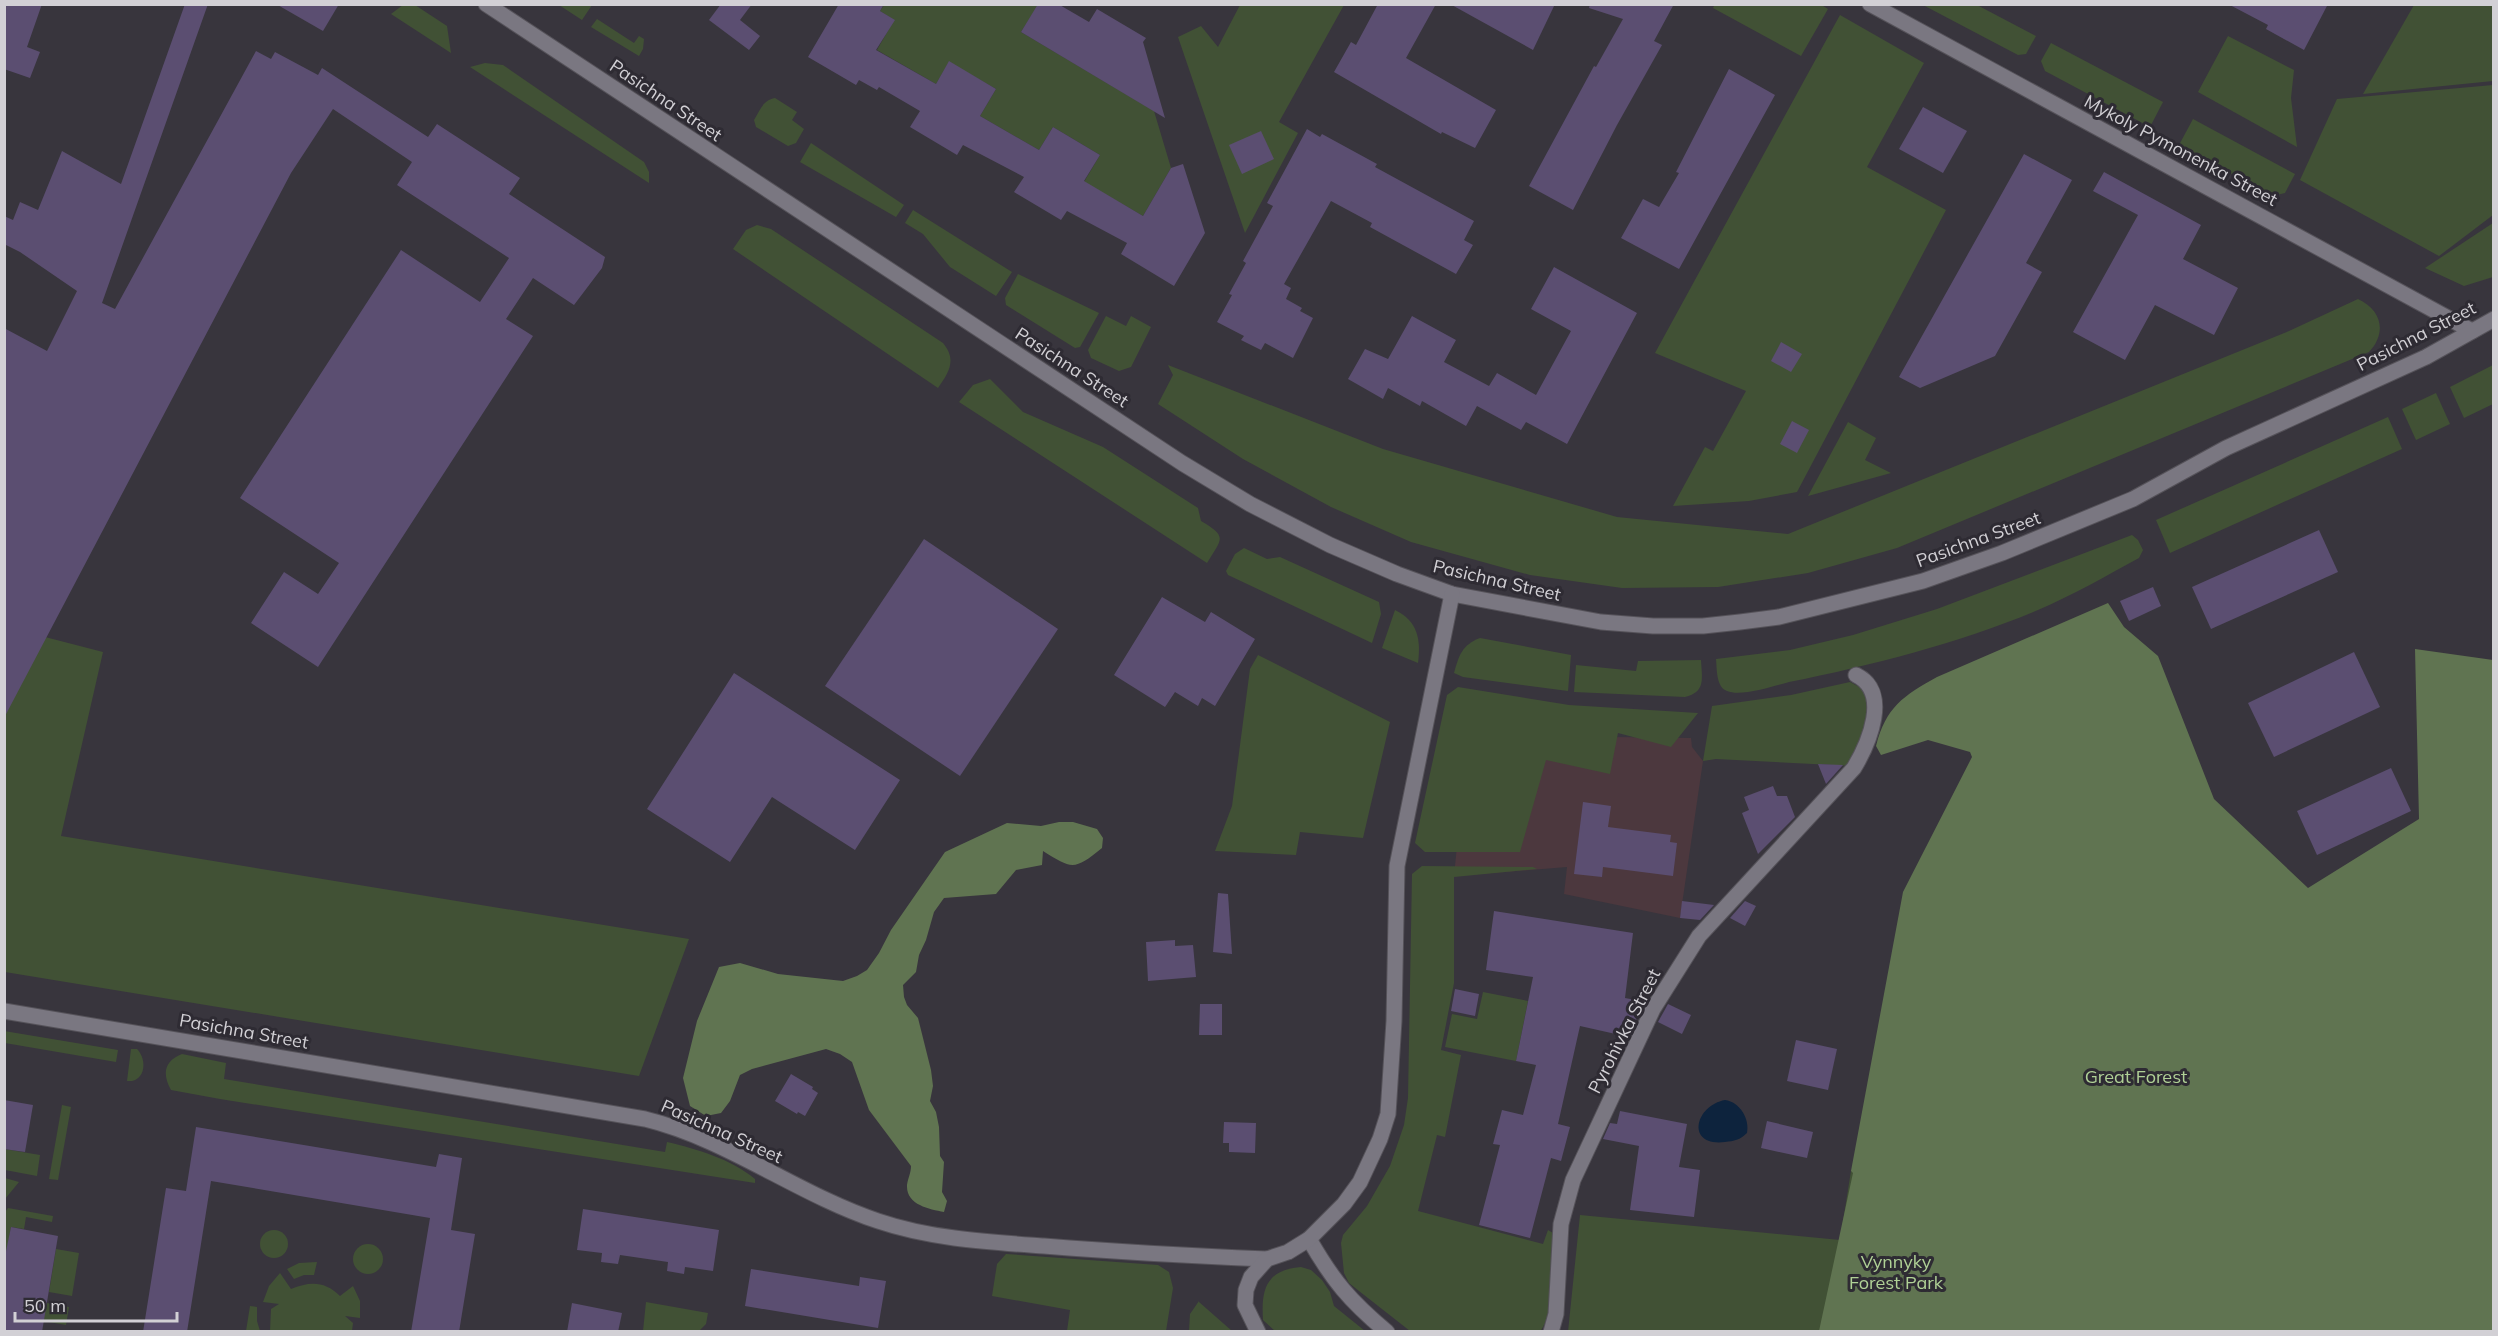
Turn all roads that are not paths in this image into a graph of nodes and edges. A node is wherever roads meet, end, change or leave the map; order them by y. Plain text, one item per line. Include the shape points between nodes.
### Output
1 (486, 4) edge
2 (1870, 4) edge
3 (2493, 319) edge
4 (2472, 331) junction
5 (1452, 594) junction
6 (1856, 675) dead end
7 (4, 1011) edge
8 (1310, 1239) junction
9 (1267, 1259) junction
10 (1258, 1332) edge
11 (1387, 1332) edge
12 (1551, 1332) edge

1 - 5 street, Pasichna Street via 1182,463 1250,504 1330,544
2 - 4 street, Mykoly Pymonenka Street
3 - 4 street, Pasichna Street
4 - 5 street, Pasichna Street via 2426,357 2226,448 2133,499 1923,581 1779,617 1703,626 1600,622
5 - 8 street via 1397,866 1388,1114 1360,1182 1330,1221
6 - 12 street, Pyrohivka Street via 1869,685 1875,698 1863,752 1854,768 1699,936 1653,1010 1573,1180 1561,1224 1556,1314
7 - 9 street, Pasichna Street via 668,1125 830,1201 878,1221 931,1235 1090,1250
8 - 9 street
8 - 11 street via 1328,1271 1355,1305
9 - 10 street via 1245,1290 1245,1305

